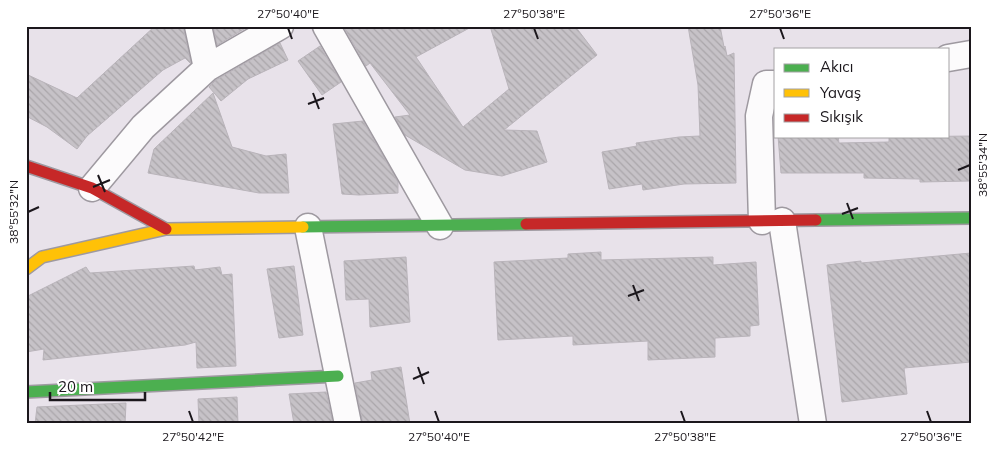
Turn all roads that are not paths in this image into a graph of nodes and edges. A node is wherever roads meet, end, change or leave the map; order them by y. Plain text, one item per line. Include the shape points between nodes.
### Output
1 (198, 26) edge
2 (280, 26) edge
3 (326, 26) edge
4 (971, 54) edge
5 (950, 58) edge
6 (207, 68) junction
7 (774, 84) edge
8 (26, 166) edge
9 (92, 188) junction
10 (971, 218) edge
11 (772, 221) junction
12 (440, 226) junction
13 (308, 227) junction
14 (166, 229) junction
15 (26, 269) edge
16 (338, 376) junction
17 (26, 392) edge
18 (348, 424) edge
19 (813, 424) edge

1 - 6 street
2 - 6 street
3 - 12 street
4 - 5 street
6 - 9 street via 143,127
7 - 11 street via 766,84 759,116
8 - 9 street
9 - 14 street
10 - 11 street
11 - 12 street
11 - 19 street
12 - 13 street
13 - 14 street
13 - 16 street
14 - 15 street via 42,257
16 - 17 street
16 - 18 street

